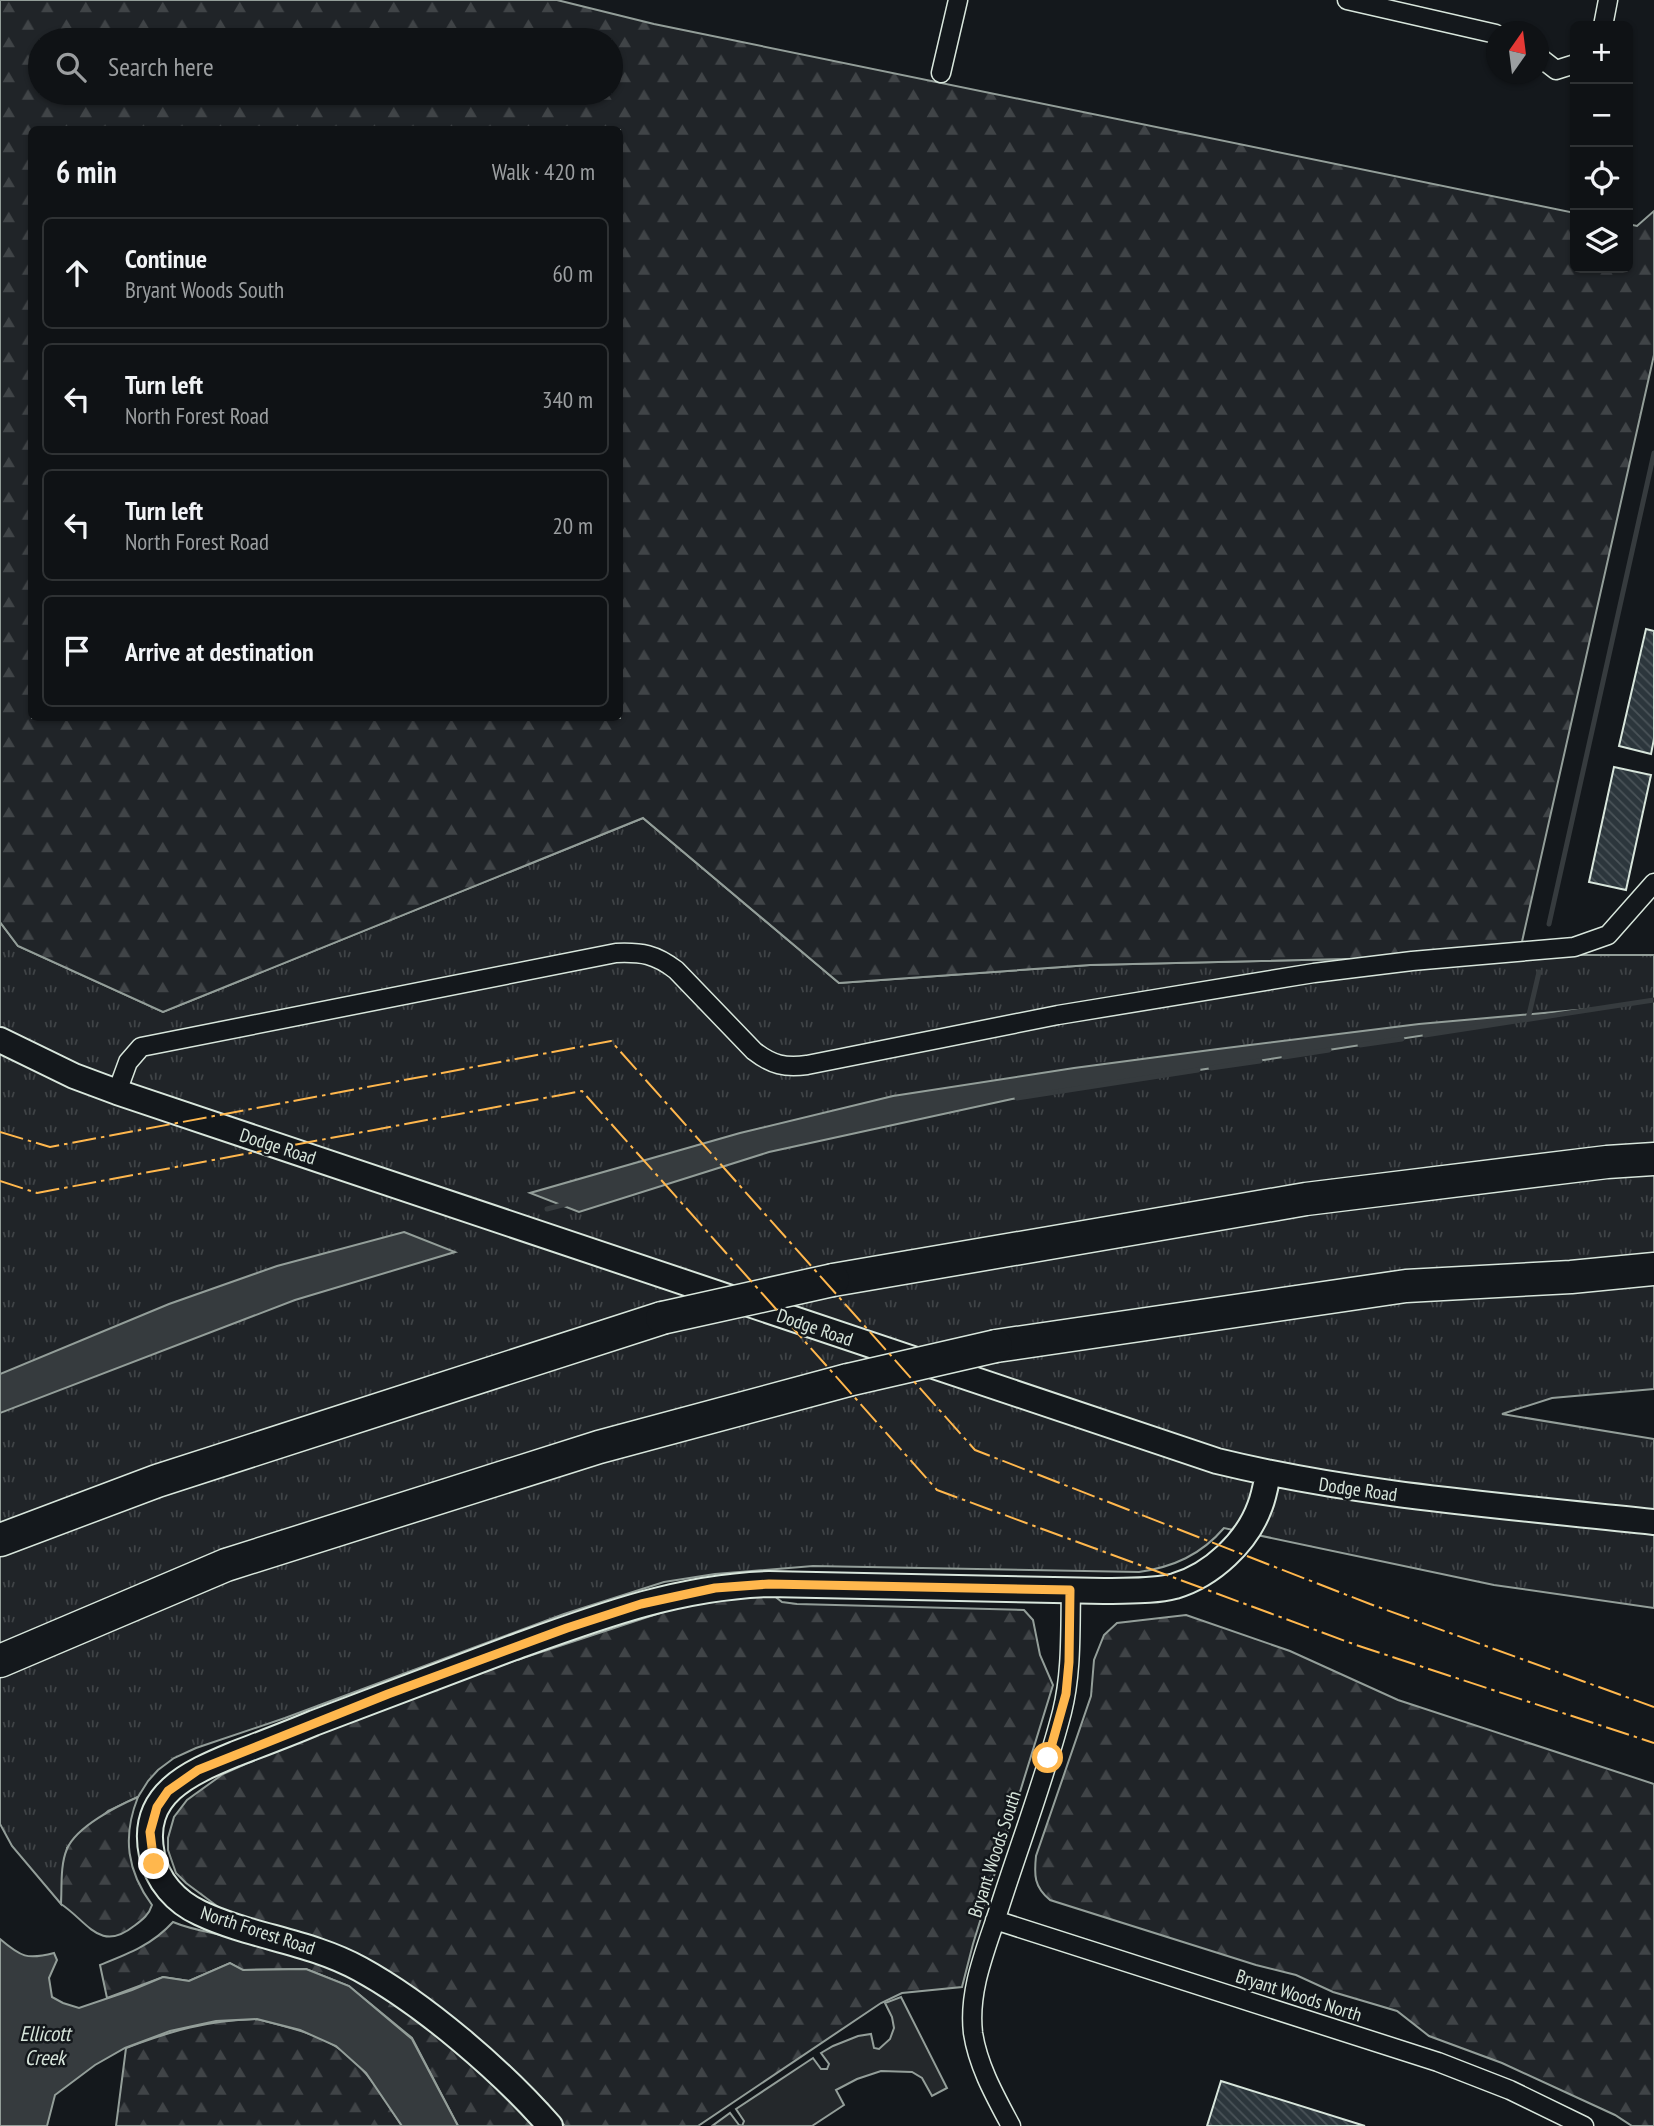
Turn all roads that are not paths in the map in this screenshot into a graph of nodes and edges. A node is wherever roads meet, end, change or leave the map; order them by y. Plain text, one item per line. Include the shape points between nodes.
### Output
1 (958, 0) edge
2 (1347, 0) edge
3 (1608, 0) edge
4 (1603, 21) edge
5 (1486, 32) edge
6 (1549, 65) edge
7 (1570, 66) edge
8 (941, 73) dead end
9 (1654, 883) edge
10 (0, 1040) edge
11 (117, 1092) junction
12 (1654, 1159) edge
13 (1654, 1269) edge
14 (1571, 1277) junction
15 (1654, 1284) edge
16 (1268, 1474) junction
17 (1654, 1522) edge
18 (0, 1540) edge
19 (1070, 1590) junction
20 (0, 1661) edge
21 (995, 1920) junction
22 (551, 2126) edge
23 (1010, 2126) edge
24 (1584, 2126) edge

1 - 8 street
2 - 5 street
3 - 4 street
6 - 7 street via 1556,70
9 - 11 street via 1608,935 1574,947 1314,973 1059,1015 786,1068 767,1062 754,1051 662,959 640,952 616,953 141,1047 128,1062
10 - 11 street, Dodge Road
11 - 16 street, Dodge Road via 1052,1407
12 - 18 highway, bridge via 1306,1199 833,1280 662,1318 157,1481
13 - 14 highway
14 - 15 highway
14 - 20 highway, bridge via 1406,1286 996,1346 848,1380 599,1447 226,1565
16 - 17 street, Dodge Road via 1381,1492
16 - 19 street, North Forest Road via 1261,1505 1245,1534 1196,1577 1148,1590
19 - 21 street, Bryant Woods South via 1066,1694
19 - 22 street, North Forest Road via 769,1584 668,1596 567,1628 264,1743 198,1770 168,1791 154,1814 150,1841 157,1871 175,1896 202,1914 326,1953 377,1978 481,2058
21 - 23 street, Bryant Woods South via 977,1978 972,2024 984,2072
21 - 24 street, Bryant Woods North via 1427,2058 1510,2090

